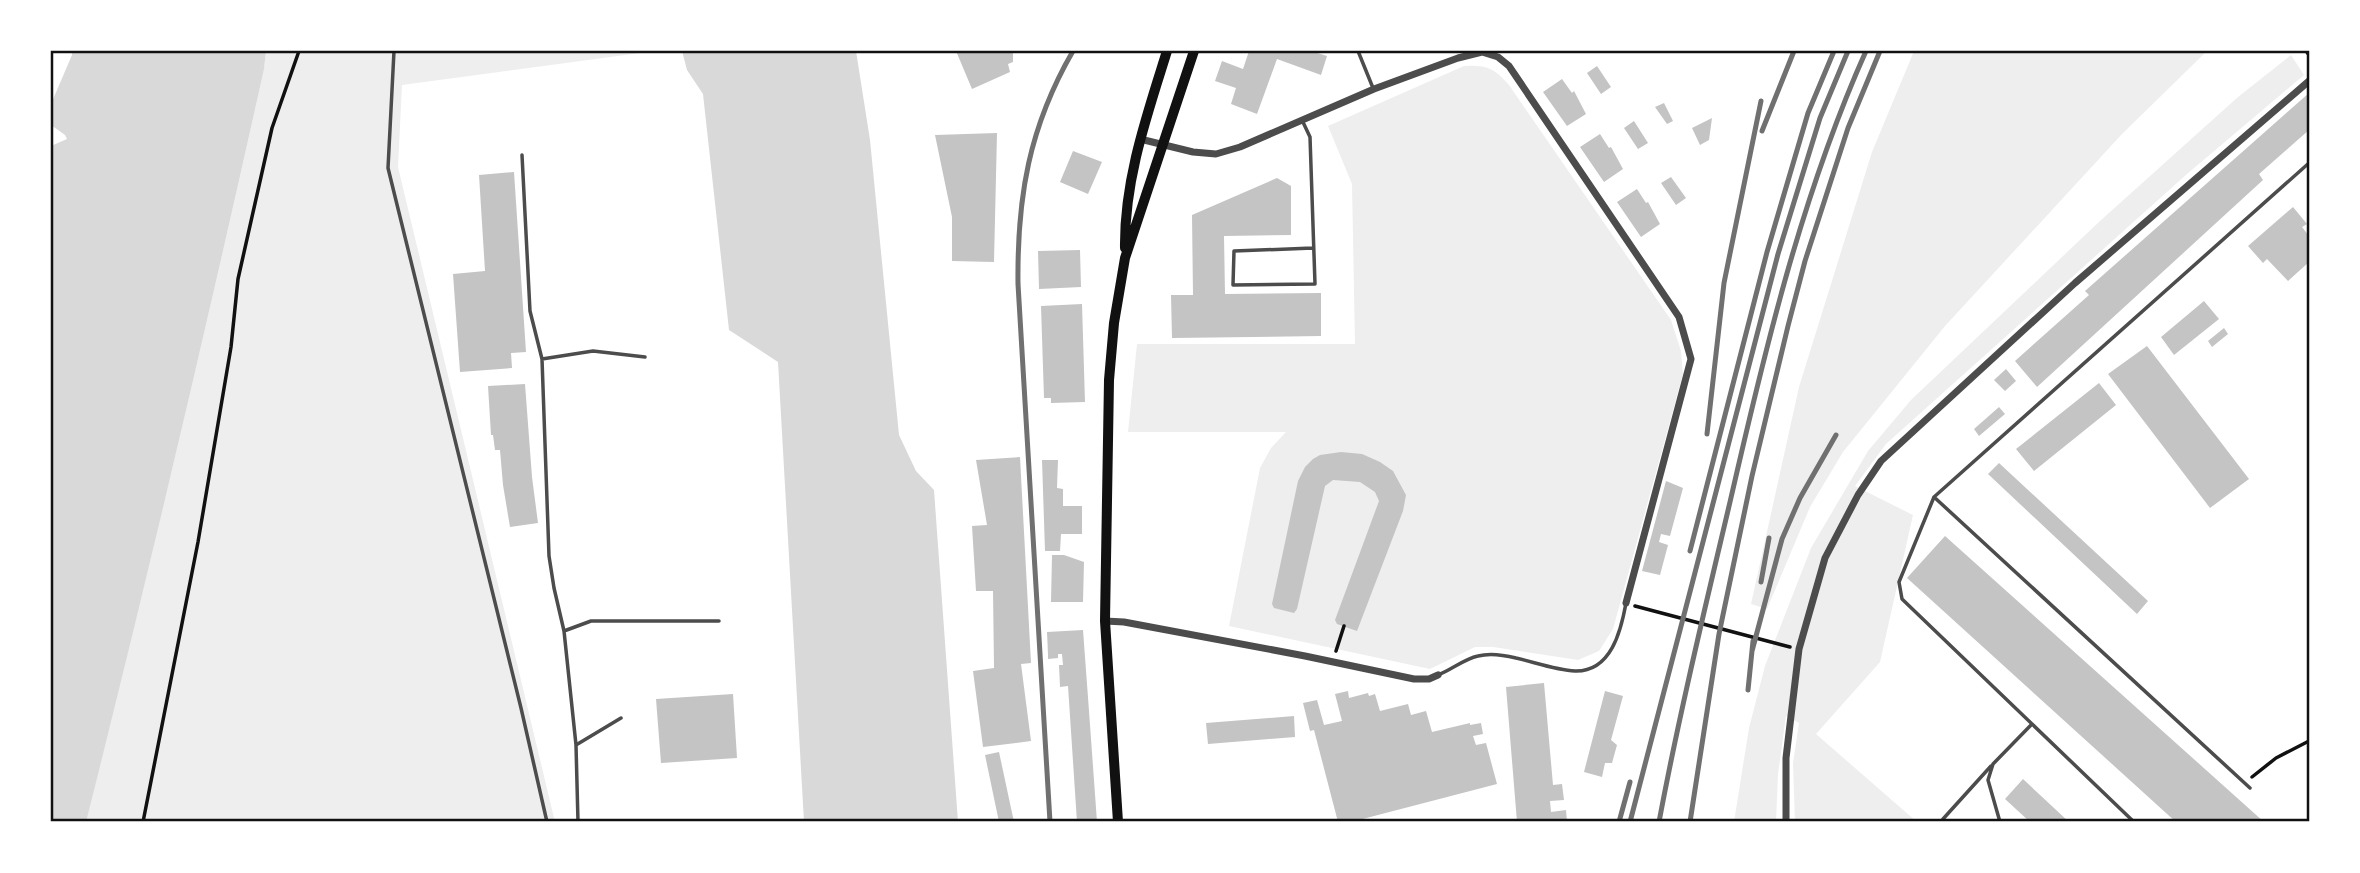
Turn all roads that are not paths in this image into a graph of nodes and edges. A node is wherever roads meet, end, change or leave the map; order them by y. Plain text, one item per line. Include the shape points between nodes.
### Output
1 (394, 51) edge
2 (1167, 51) edge
3 (1194, 51) edge
4 (1359, 51) edge
5 (2309, 80) edge
6 (1374, 89) junction
7 (1302, 120) junction
8 (1140, 139) junction
9 (1164, 145) junction
10 (522, 155) dead end
11 (2309, 163) edge
12 (1314, 248) junction
13 (1125, 258) junction
14 (645, 357) dead end
15 (542, 359) junction
16 (1934, 497) junction
17 (1626, 603) joint
18 (719, 621) dead end
19 (1105, 621) junction
20 (564, 631) junction
21 (1438, 675) joint
22 (621, 718) dead end
23 (2032, 724) junction
24 (576, 745) junction
25 (1993, 764) junction
26 (2250, 788) dead end
27 (1943, 819) dead end
28 (547, 822) edge
29 (579, 822) edge
30 (1118, 822) edge
31 (1786, 822) edge
32 (2000, 822) edge
33 (2134, 822) edge

1 - 28 lane via 388,168
2 - 8 main road
3 - 9 main road
4 - 6 lane
5 - 31 street via 2075,283 1881,461 1825,558 1799,649 1786,758
6 - 7 street
6 - 17 street via 1458,58 1482,52 1498,57 1509,66 1679,317 1691,359
7 - 9 street via 1216,154
7 - 12 lane via 1310,137
8 - 9 street
8 - 13 main road via 1130,184
9 - 13 main road
10 - 15 lane via 530,311
11 - 16 lane
12 - 12 lane via 1234,251 1233,285 1315,284
13 - 19 main road via 1109,380
14 - 15 lane via 593,351
15 - 20 lane via 549,556
16 - 23 lane via 1899,582 1902,599
16 - 26 lane
17 - 21 lane via 1612,651 1587,668 1575,671 1504,655 1478,656
18 - 20 lane via 591,621
19 - 21 street via 1413,679
19 - 30 main road
20 - 24 lane
22 - 24 lane
23 - 25 lane
23 - 33 lane
24 - 29 lane
25 - 27 lane
25 - 32 lane via 1988,780

